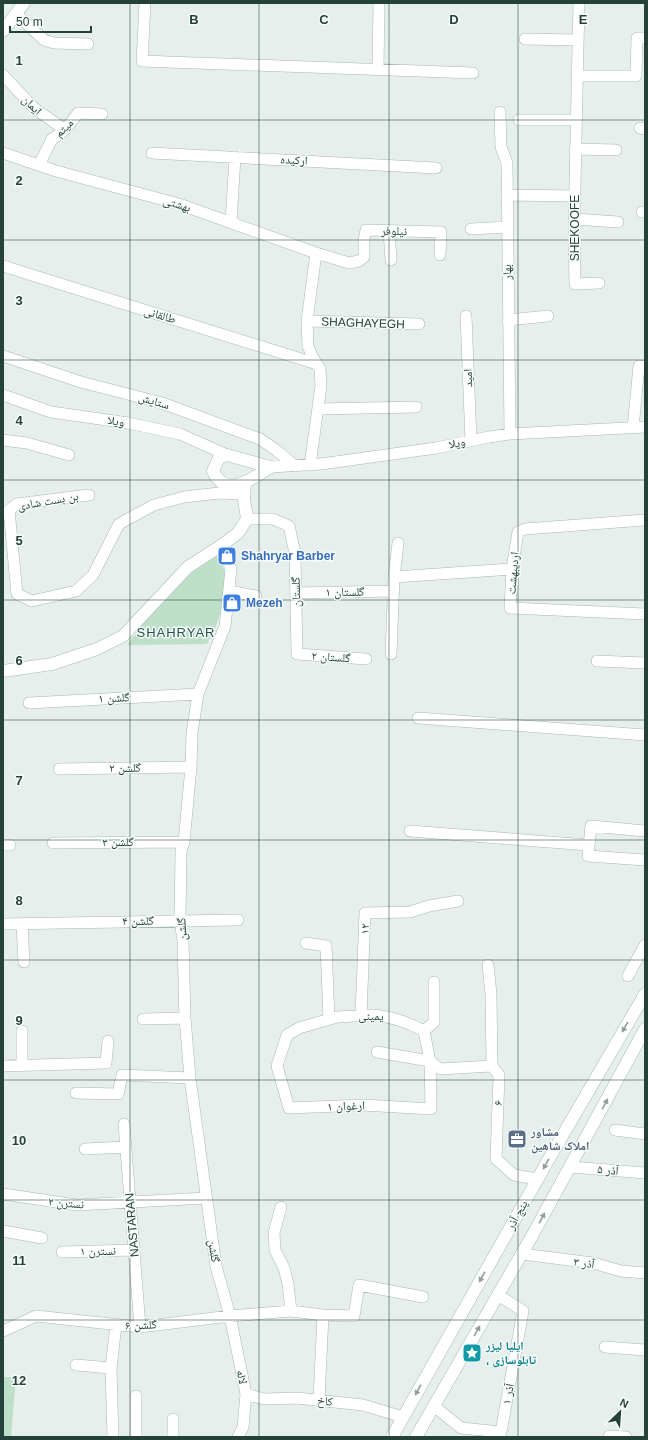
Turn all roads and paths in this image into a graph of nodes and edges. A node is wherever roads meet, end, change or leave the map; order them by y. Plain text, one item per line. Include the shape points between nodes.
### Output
1 (24, 3) edge
2 (145, 3) edge
3 (380, 3) edge
4 (578, 3) edge
5 (16, 14) junction
6 (3, 31) edge
7 (645, 38) edge
8 (525, 39) dead end
9 (578, 40) junction
10 (88, 44) dead end
11 (378, 70) junction
12 (473, 73) dead end
13 (3, 75) edge
14 (577, 76) junction
15 (500, 112) dead end
16 (102, 114) dead end
17 (519, 120) dead end
18 (576, 120) junction
19 (65, 130) junction
20 (575, 149) junction
21 (616, 150) dead end
22 (3, 153) edge
23 (152, 153) dead end
24 (234, 157) junction
25 (39, 165) junction
26 (436, 168) dead end
27 (507, 195) junction
28 (574, 196) junction
29 (574, 219) junction
30 (231, 222) junction
31 (618, 222) dead end
32 (507, 228) junction
33 (471, 229) dead end
34 (389, 231) junction
35 (316, 253) junction
36 (440, 255) dead end
37 (391, 260) dead end
38 (349, 263) joint
39 (3, 266) edge
40 (599, 282) dead end
41 (466, 316) dead end
42 (548, 316) dead end
43 (508, 320) junction
44 (307, 321) junction
45 (419, 324) dead end
46 (3, 356) edge
47 (317, 364) junction
48 (645, 366) edge
49 (3, 395) edge
50 (416, 407) dead end
51 (318, 408) junction
52 (645, 427) edge
53 (633, 428) junction
54 (510, 434) junction
55 (3, 440) edge
56 (471, 441) junction
57 (227, 455) junction
58 (69, 456) dead end
59 (310, 465) junction
60 (296, 466) junction
61 (270, 467) junction
62 (244, 489) junction
63 (89, 495) dead end
64 (247, 519) junction
65 (645, 520) edge
66 (398, 543) dead end
67 (222, 545) junction
68 (512, 569) junction
69 (394, 577) junction
70 (394, 590) junction
71 (229, 591) junction
72 (297, 593) junction
73 (256, 596) dead end
74 (645, 614) edge
75 (297, 654) joint
76 (391, 654) dead end
77 (366, 659) dead end
78 (598, 661) dead end
79 (645, 663) edge
80 (3, 671) edge
81 (198, 694) junction
82 (29, 703) dead end
83 (418, 718) dead end
84 (645, 736) edge
85 (191, 766) junction
86 (60, 769) dead end
87 (410, 831) dead end
88 (645, 831) edge
89 (184, 842) junction
90 (53, 843) dead end
91 (588, 845) junction
92 (645, 860) edge
93 (458, 901) dead end
94 (180, 920) junction
95 (238, 920) dead end
96 (3, 924) edge
97 (22, 924) junction
98 (306, 943) dead end
99 (645, 945) edge
100 (24, 962) dead end
101 (488, 965) dead end
102 (628, 976) dead end
103 (434, 982) dead end
104 (645, 994) edge
105 (361, 1016) junction
106 (185, 1018) junction
107 (144, 1019) dead end
108 (329, 1019) junction
109 (645, 1029) edge
110 (22, 1031) dead end
111 (424, 1031) junction
112 (287, 1035) joint
113 (108, 1041) dead end
114 (377, 1052) dead end
115 (430, 1061) junction
116 (3, 1066) edge
117 (22, 1066) junction
118 (492, 1066) junction
119 (190, 1078) junction
120 (76, 1093) dead end
121 (124, 1124) dead end
122 (615, 1130) dead end
123 (645, 1134) edge
124 (126, 1147) junction
125 (85, 1149) dead end
126 (571, 1167) junction
127 (645, 1173) edge
128 (537, 1179) junction
129 (3, 1194) edge
130 (206, 1198) junction
131 (130, 1201) junction
132 (281, 1207) dead end
133 (3, 1230) edge
134 (42, 1238) dead end
135 (134, 1250) junction
136 (62, 1252) dead end
137 (522, 1254) junction
138 (645, 1273) edge
139 (498, 1295) junction
140 (423, 1297) dead end
141 (291, 1311) junction
142 (323, 1315) junction
143 (230, 1316) junction
144 (116, 1325) junction
145 (140, 1327) junction
146 (3, 1331) edge
147 (605, 1347) dead end
148 (645, 1350) edge
149 (76, 1365) dead end
150 (110, 1368) junction
151 (246, 1394) junction
152 (136, 1396) dead end
153 (319, 1400) junction
154 (434, 1406) junction
155 (403, 1417) junction
156 (173, 1419) dead end
157 (609, 1436) dead end
158 (113, 1437) edge
159 (136, 1437) edge
160 (173, 1437) edge
161 (238, 1437) edge
162 (392, 1437) edge
163 (416, 1437) edge
164 (626, 1437) edge

1 - 5 main road
2 - 11 street via 142,61
3 - 11 street
4 - 9 street, SHEKOOFE
5 - 6 main road
5 - 10 street via 44,40 54,43
7 - 14 street via 637,38 636,76
8 - 9 street
9 - 14 street, SHEKOOFE
11 - 12 street
13 - 19 street, ایمان via 34,108
14 - 18 street, SHEKOOFE
15 - 27 street, بهار via 501,147 507,163
16 - 19 street, میثم via 78,113
17 - 18 street
18 - 20 street, SHEKOOFE
19 - 25 street, میثم via 52,139
20 - 21 street
20 - 28 street, SHEKOOFE
22 - 25 street, بهشتی
23 - 24 street, ارکیده
24 - 26 street, ارکیده
24 - 30 street
25 - 30 street, بهشتی via 179,204
27 - 28 street
27 - 32 street, بهار
28 - 29 street, SHEKOOFE
29 - 31 street
29 - 40 street, SHEKOOFE via 576,284
30 - 35 street, بهشتی
32 - 33 street
32 - 43 street, بهار
34 - 36 street, نیلوفر via 442,232
34 - 37 street
34 - 38 street, نیلوفر via 366,230 364,257 358,262
35 - 38 street, بهشتی
35 - 44 street, SHAGHAYEGH
39 - 47 street, طالقانی
41 - 56 street, امید
42 - 43 street
43 - 54 street, بهار
44 - 45 street, SHAGHAYEGH
44 - 47 street, SHAGHAYEGH via 308,346
46 - 60 street, ستایش via 81,382 162,403 260,438
47 - 51 street, SHAGHAYEGH via 320,369 321,386
48 - 53 street via 640,366
49 - 57 street, ویلا via 51,412 128,423 180,434
50 - 51 street
51 - 59 street, SHAGHAYEGH
52 - 53 street, ویلا
53 - 54 street, ویلا
54 - 56 street, ویلا
55 - 58 street via 27,443
56 - 59 street, ویلا
57 - 61 main road
57 - 62 main road via 219,458 213,471 217,479 224,484
59 - 60 street, ویلا
60 - 61 street, ویلا
61 - 62 main road
62 - 63 street, بن بست شادی via 184,497 154,505 119,524 92,575 76,591 32,601 17,594 9,510 17,504
62 - 64 main road
64 - 67 main road via 238,532
64 - 72 street, گلستان via 273,519 289,526 295,553
65 - 68 street, اردیبهشت via 525,529 518,532
66 - 69 street
67 - 71 street, گلشن via 231,569
67 - 80 main road via 188,567 123,636 97,649 52,664
68 - 69 street
68 - 74 street, اردیبهشت via 510,608
69 - 70 street
70 - 72 street, گلستان ۱
70 - 76 street
71 - 73 street
71 - 81 street, گلشن via 225,626
72 - 75 street, گلستان
75 - 77 street, گلستان ۲
78 - 79 street
81 - 82 street, گلشن ۱
81 - 85 street, گلشن via 192,733
83 - 84 street
85 - 86 street, گلشن ۲
85 - 89 street, گلشن
87 - 91 street
88 - 91 street via 591,826
89 - 90 street, گلشن ۳
89 - 94 street, گلشن
91 - 92 street via 588,856
93 - 105 street, ۱۲ via 410,912 365,913
94 - 95 street, گلشن ۴
94 - 97 street, گلشن ۴
94 - 106 street, گلشن
96 - 97 street, گلشن ۴
97 - 100 street
98 - 108 street via 326,946
99 - 102 street
101 - 118 street
103 - 111 street via 434,1022
104 -> 128 main road, پنج آذر
105 - 108 street, یمینی
105 - 111 street, یمینی via 390,1016
106 - 107 street
106 - 119 street, گلشن
108 - 112 street, یمینی via 299,1028
126 -> 109 main road, پنج آذر
110 - 117 street
111 - 115 street
112 - 115 street, ارغوان ۱ via 277,1066 289,1108 363,1105 431,1109
113 - 117 street via 106,1063
114 - 115 street
115 - 118 street via 440,1069
116 - 117 street
118 - 128 street, ۶ via 499,1076 496,1159 514,1175
119 - 120 street via 122,1075 118,1094
119 - 130 street, گلشن
121 - 124 street, NASTARAN
122 - 123 street
124 - 125 street
124 - 131 street, NASTARAN
126 - 127 street, آذر ۵
137 -> 126 main road, پنج آذر
128 -> 155 main road, پنج آذر
129 - 131 street, نسترن ۲ via 77,1205
130 - 131 street, نسترن ۲
130 - 143 street, گلشن via 216,1266
131 - 135 street, NASTARAN
132 - 141 street via 274,1233 275,1250 284,1268
133 - 134 street
135 - 136 street, نسترن ۱
135 - 145 street, NASTARAN
137 - 138 street, آذر ۳
137 - 139 main road, پنج آذر
154 -> 139 main road, پنج آذر
139 - 154 street, آذر ۱ via 523,1311 501,1432 461,1428
140 - 142 street, گلشن ۶ via 359,1285 354,1316
141 - 142 street, گلشن ۶
141 - 143 street, گلشن ۶
142 - 153 street
143 - 145 street, گلشن ۶
143 - 151 street, لاله
144 - 145 street, گلشن ۶
144 - 146 street, گلشن ۶ via 36,1316
144 - 150 street
147 - 148 street
149 - 150 street
150 - 158 street
151 - 153 street, کاخ via 264,1399
151 - 161 street, لاله via 243,1427
152 - 159 street
153 - 155 street, کاخ via 363,1404
154 - 163 main road, پنج آذر
155 - 162 main road, پنج آذر
156 - 160 street
157 - 164 street

